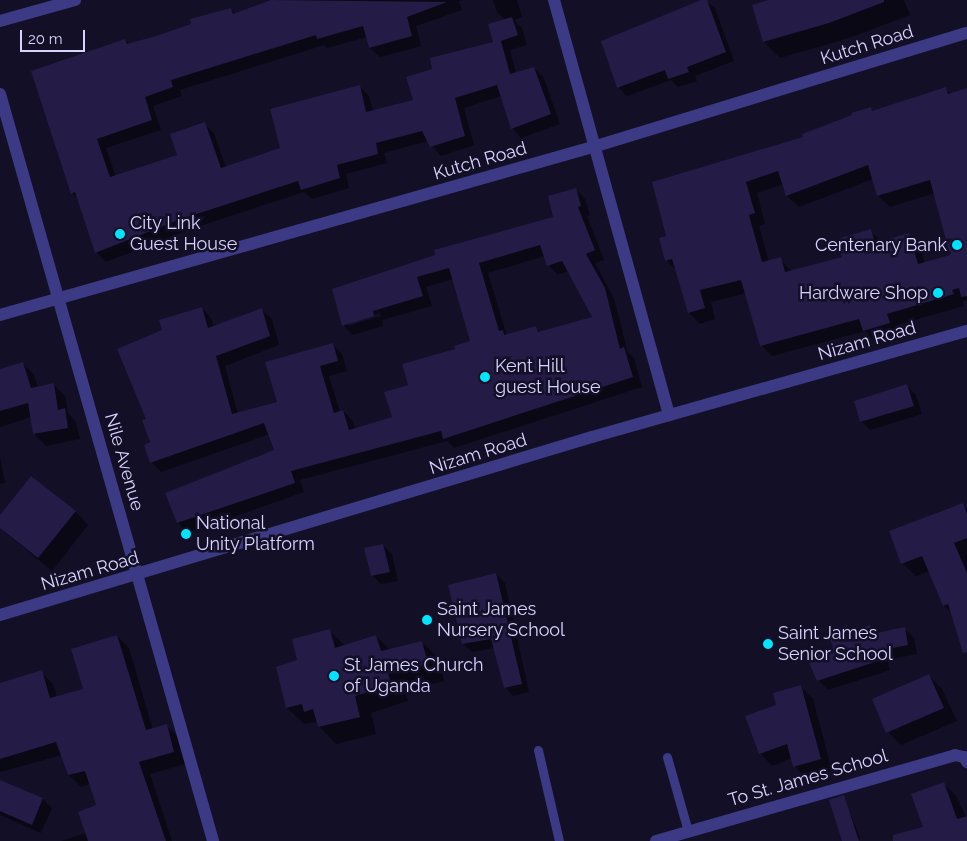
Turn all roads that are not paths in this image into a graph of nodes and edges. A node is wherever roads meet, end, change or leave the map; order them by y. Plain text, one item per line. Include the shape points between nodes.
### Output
1 (75, 0) edge
2 (554, 0) edge
3 (0, 21) edge
4 (967, 33) edge
5 (0, 94) edge
6 (593, 147) junction
7 (59, 298) junction
8 (0, 316) edge
9 (967, 330) edge
10 (669, 415) junction
11 (139, 575) junction
12 (0, 615) edge
13 (538, 750) dead end
14 (666, 757) dead end
15 (967, 762) edge
16 (688, 831) junction
17 (213, 841) edge
18 (559, 841) edge
19 (656, 841) edge

1 - 3 street
2 - 6 street
4 - 6 street, Kutch Road
5 - 7 street, Nile Avenue
6 - 7 street, Kutch Road
6 - 10 street
7 - 8 street, Kutch Road
7 - 11 street, Nile Avenue
9 - 10 street, Nizam Road
10 - 11 street, Nizam Road
11 - 12 street, Nizam Road
11 - 17 street, Nile Avenue
13 - 18 lane
14 - 16 lane
15 - 16 street, To St. James School via 964,757 955,756
16 - 19 street, To St. James School

